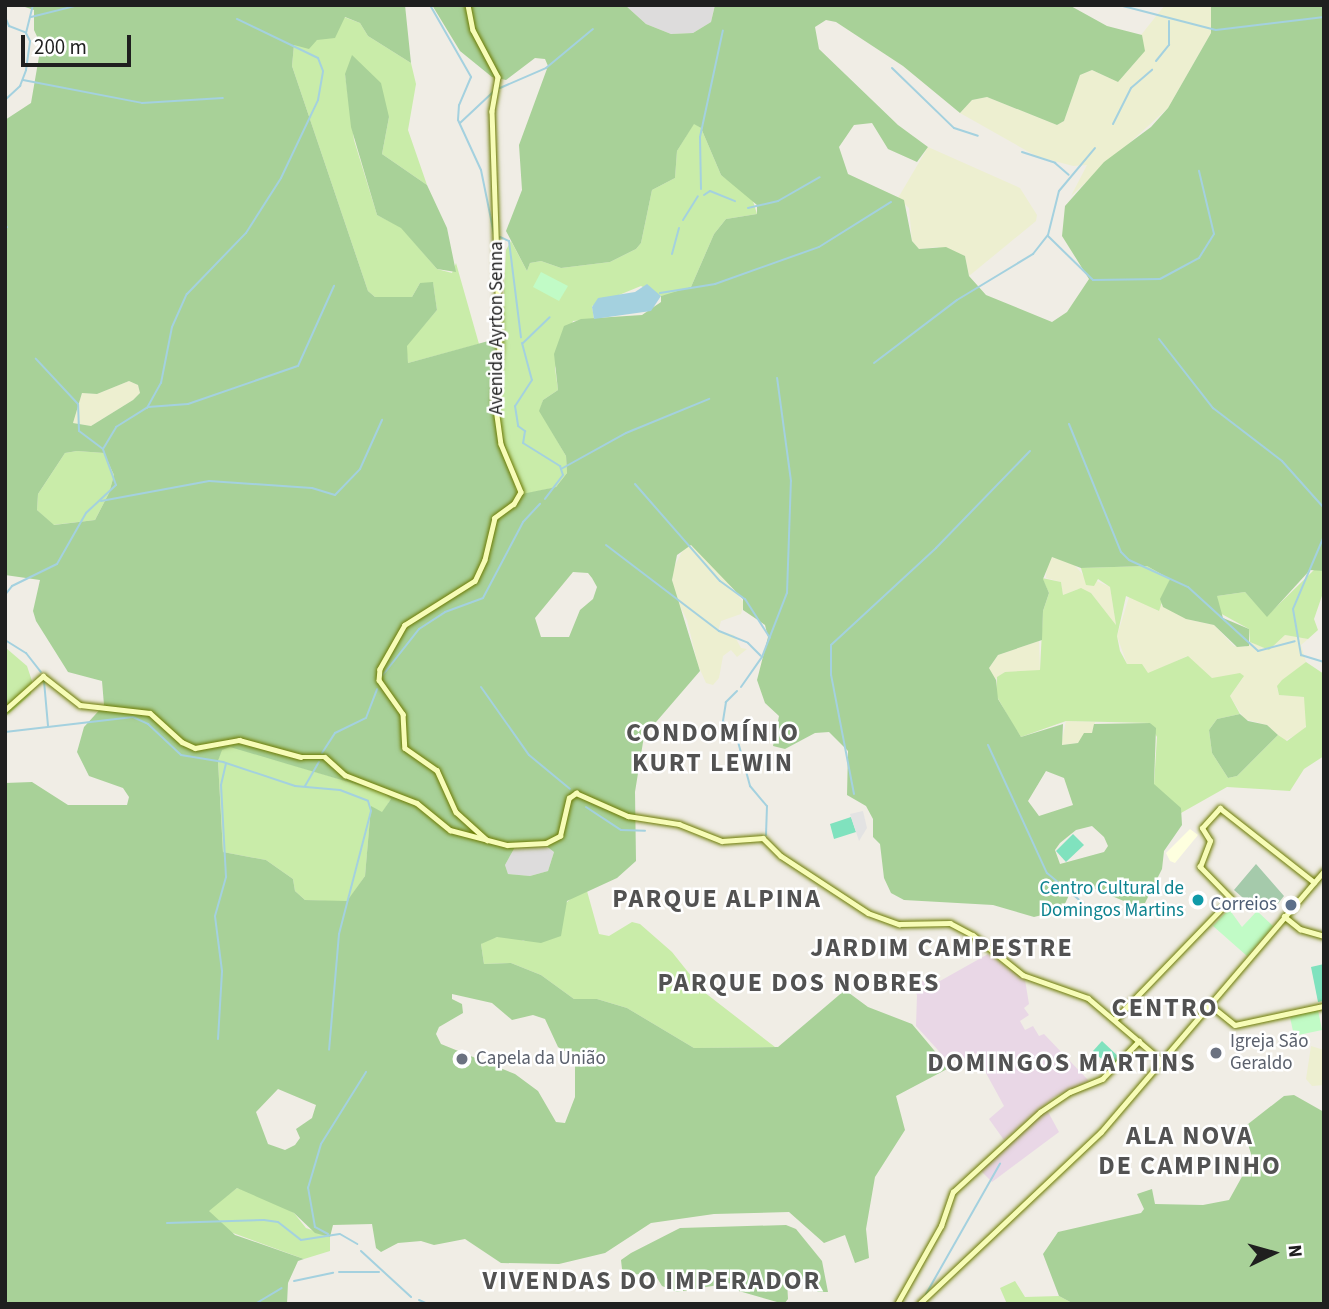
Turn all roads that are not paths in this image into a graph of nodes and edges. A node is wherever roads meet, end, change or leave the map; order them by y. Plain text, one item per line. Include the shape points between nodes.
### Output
1 (468, 5) edge
2 (5, 710) edge
3 (489, 842) junction
4 (1324, 871) edge
5 (1314, 882) junction
6 (1284, 916) junction
7 (1324, 936) edge
8 (1209, 1004) junction
9 (1324, 1006) edge
10 (1115, 1019) junction
11 (1139, 1041) junction
12 (1161, 1061) junction
13 (897, 1304) edge
14 (919, 1304) edge

1 - 3 main road, Avenida Ayrton Senna via 473,30 498,77 492,111 500,345 495,401 501,444 520,492 514,504 495,518 475,581 405,625 380,669 379,680 403,714 405,748 437,770 456,812
2 - 3 main road via 43,676 80,705 150,713 182,742 195,747 239,740 302,757 325,757 345,775 417,803 450,830
3 - 10 main road via 515,846 554,841 565,828 569,797 576,793 628,816 679,824 723,841 763,838 781,856 867,913 899,924 950,923 973,935 1023,975 1074,993
4 - 5 main road
5 - 6 main road
5 - 10 main road via 1223,808 1202,830 1210,841 1200,867 1231,899
6 - 7 main road via 1300,929
6 - 8 main road
8 - 9 main road via 1235,1025
8 - 12 main road
10 - 11 main road
11 - 12 main road
11 - 13 main road via 1102,1079 1070,1092 1040,1112 953,1192 941,1226
12 - 14 main road via 1076,1157

